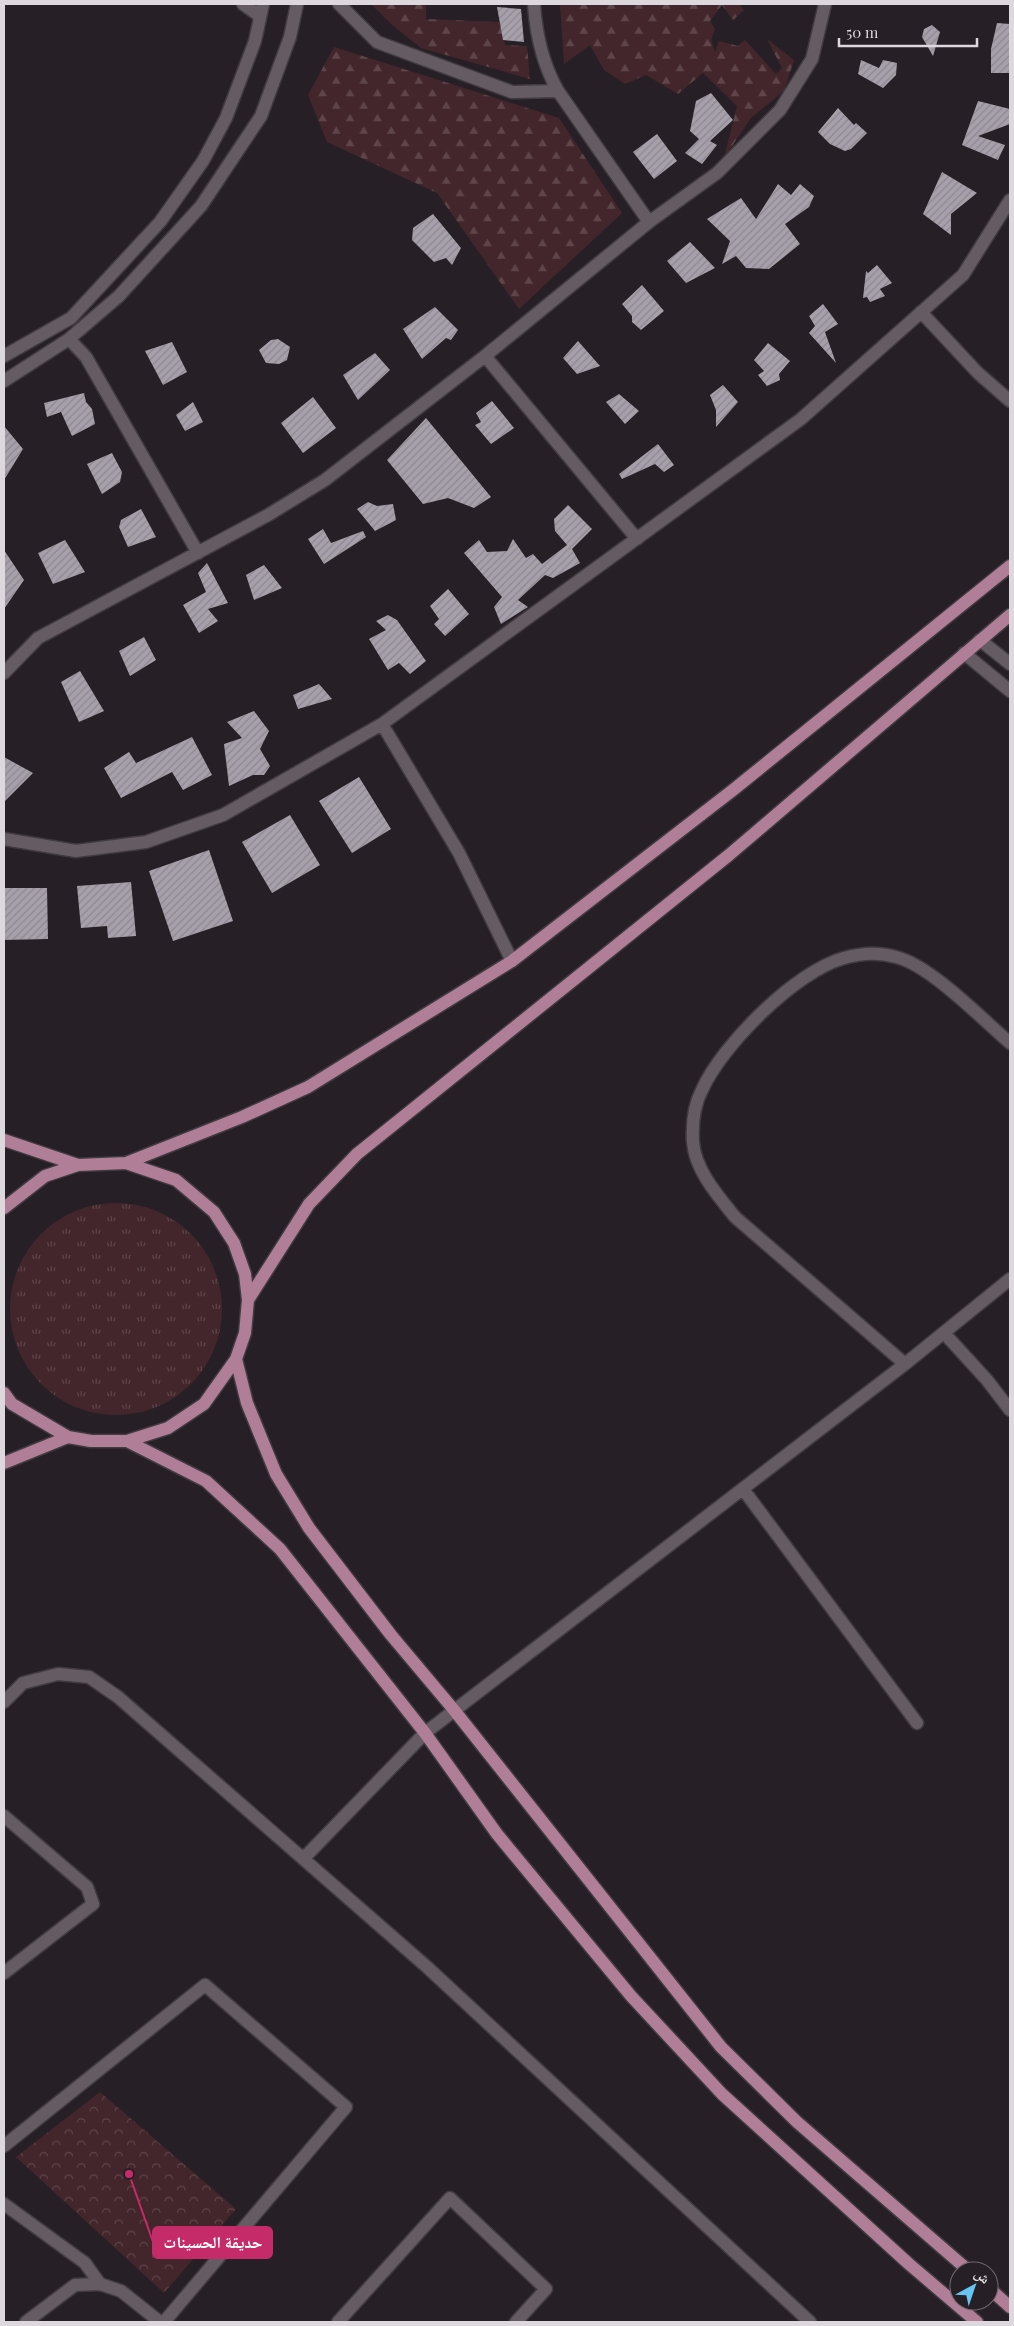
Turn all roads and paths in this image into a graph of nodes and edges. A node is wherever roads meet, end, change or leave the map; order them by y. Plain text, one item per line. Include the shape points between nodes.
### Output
1 (243, 4) edge
2 (296, 4) edge
3 (339, 4) edge
4 (534, 4) edge
5 (825, 4) edge
6 (262, 10) edge
7 (558, 90) junction
8 (1010, 200) edge
9 (649, 222) junction
10 (921, 312) junction
11 (69, 339) junction
12 (4, 356) edge
13 (485, 356) junction
14 (4, 381) edge
15 (1010, 401) edge
16 (637, 539) junction
17 (198, 553) junction
18 (1010, 566) edge
19 (1010, 615) edge
20 (980, 640) junction
21 (964, 653) junction
22 (1010, 664) edge
23 (4, 672) edge
24 (1010, 691) edge
25 (382, 724) junction
26 (4, 839) edge
27 (512, 961) junction
28 (1010, 1043) edge
29 (4, 1140) edge
30 (126, 1163) junction
31 (78, 1164) junction
32 (4, 1208) edge
33 (1010, 1279) edge
34 (248, 1300) junction
35 (944, 1333) junction
36 (236, 1359) junction
37 (905, 1364) junction
38 (4, 1393) edge
39 (1010, 1410) edge
40 (68, 1437) junction
41 (127, 1441) junction
42 (4, 1463) edge
43 (743, 1489) junction
44 (4, 1702) edge
45 (454, 1710) junction
46 (917, 1723) dead end
47 (425, 1733) junction
48 (4, 1816) edge
49 (304, 1859) junction
50 (4, 1973) edge
51 (4, 2146) edge
52 (4, 2204) edge
53 (957, 2261) edge
54 (100, 2284) junction
55 (999, 2297) edge
56 (1010, 2307) edge
57 (26, 2322) edge
58 (160, 2322) edge
59 (164, 2322) edge
60 (338, 2322) edge
61 (516, 2322) edge
62 (810, 2322) edge
63 (977, 2322) edge

1 - 6 street
2 - 11 street via 290,37 262,116 201,206 119,296
3 - 7 street via 377,42 512,92
4 - 7 street via 548,72
5 - 9 street via 812,59 780,110 716,173
6 - 12 street via 255,40 226,118 203,161 160,222 71,318
7 - 9 street
8 - 10 street via 963,275
9 - 13 street
10 - 15 street
10 - 16 street via 801,419
11 - 14 street
11 - 17 street via 86,357
13 - 16 street
13 - 17 street via 325,480
16 - 25 street
17 - 23 street via 38,638
18 - 27 main road via 733,790
19 - 20 main road
20 - 21 main road
20 - 22 street
21 - 24 street
21 - 34 main road via 730,855 358,1154 310,1204
25 - 26 street via 223,816 146,842 76,851
25 - 27 street via 458,853
27 - 30 main road via 308,1087
28 - 37 street via 920,966 871,952 842,958 813,972 779,998 748,1025 718,1062 701,1090 694,1114 693,1143 715,1192 735,1217
29 - 31 main road
30 - 31 main road
30 - 34 main road via 176,1180 214,1212 234,1243 245,1274
31 - 32 main road via 45,1176
33 - 35 street
34 - 36 main road via 244,1333
35 - 37 street
35 - 39 street via 988,1380
36 - 41 main road via 204,1404 168,1428
36 - 45 main road via 247,1403 276,1474 308,1528
37 - 43 street
38 - 40 main road via 12,1404
40 - 41 main road
40 - 42 main road
41 - 47 main road via 206,1480 280,1549
43 - 45 street
43 - 46 street
44 - 49 street via 23,1684 58,1674 89,1677 118,1697
45 - 47 street
45 - 53 main road via 720,2047 797,2122
47 - 49 street
47 - 63 main road via 497,1834 630,1996 689,2059 722,2094
48 - 50 street via 87,1887 93,1904
49 - 62 street via 426,1967
51 - 59 street via 205,1985 346,2107
52 - 54 street via 85,2263
54 - 57 street via 75,2286
54 - 58 street via 122,2291
55 - 56 main road
60 - 61 street via 450,2198 546,2289

